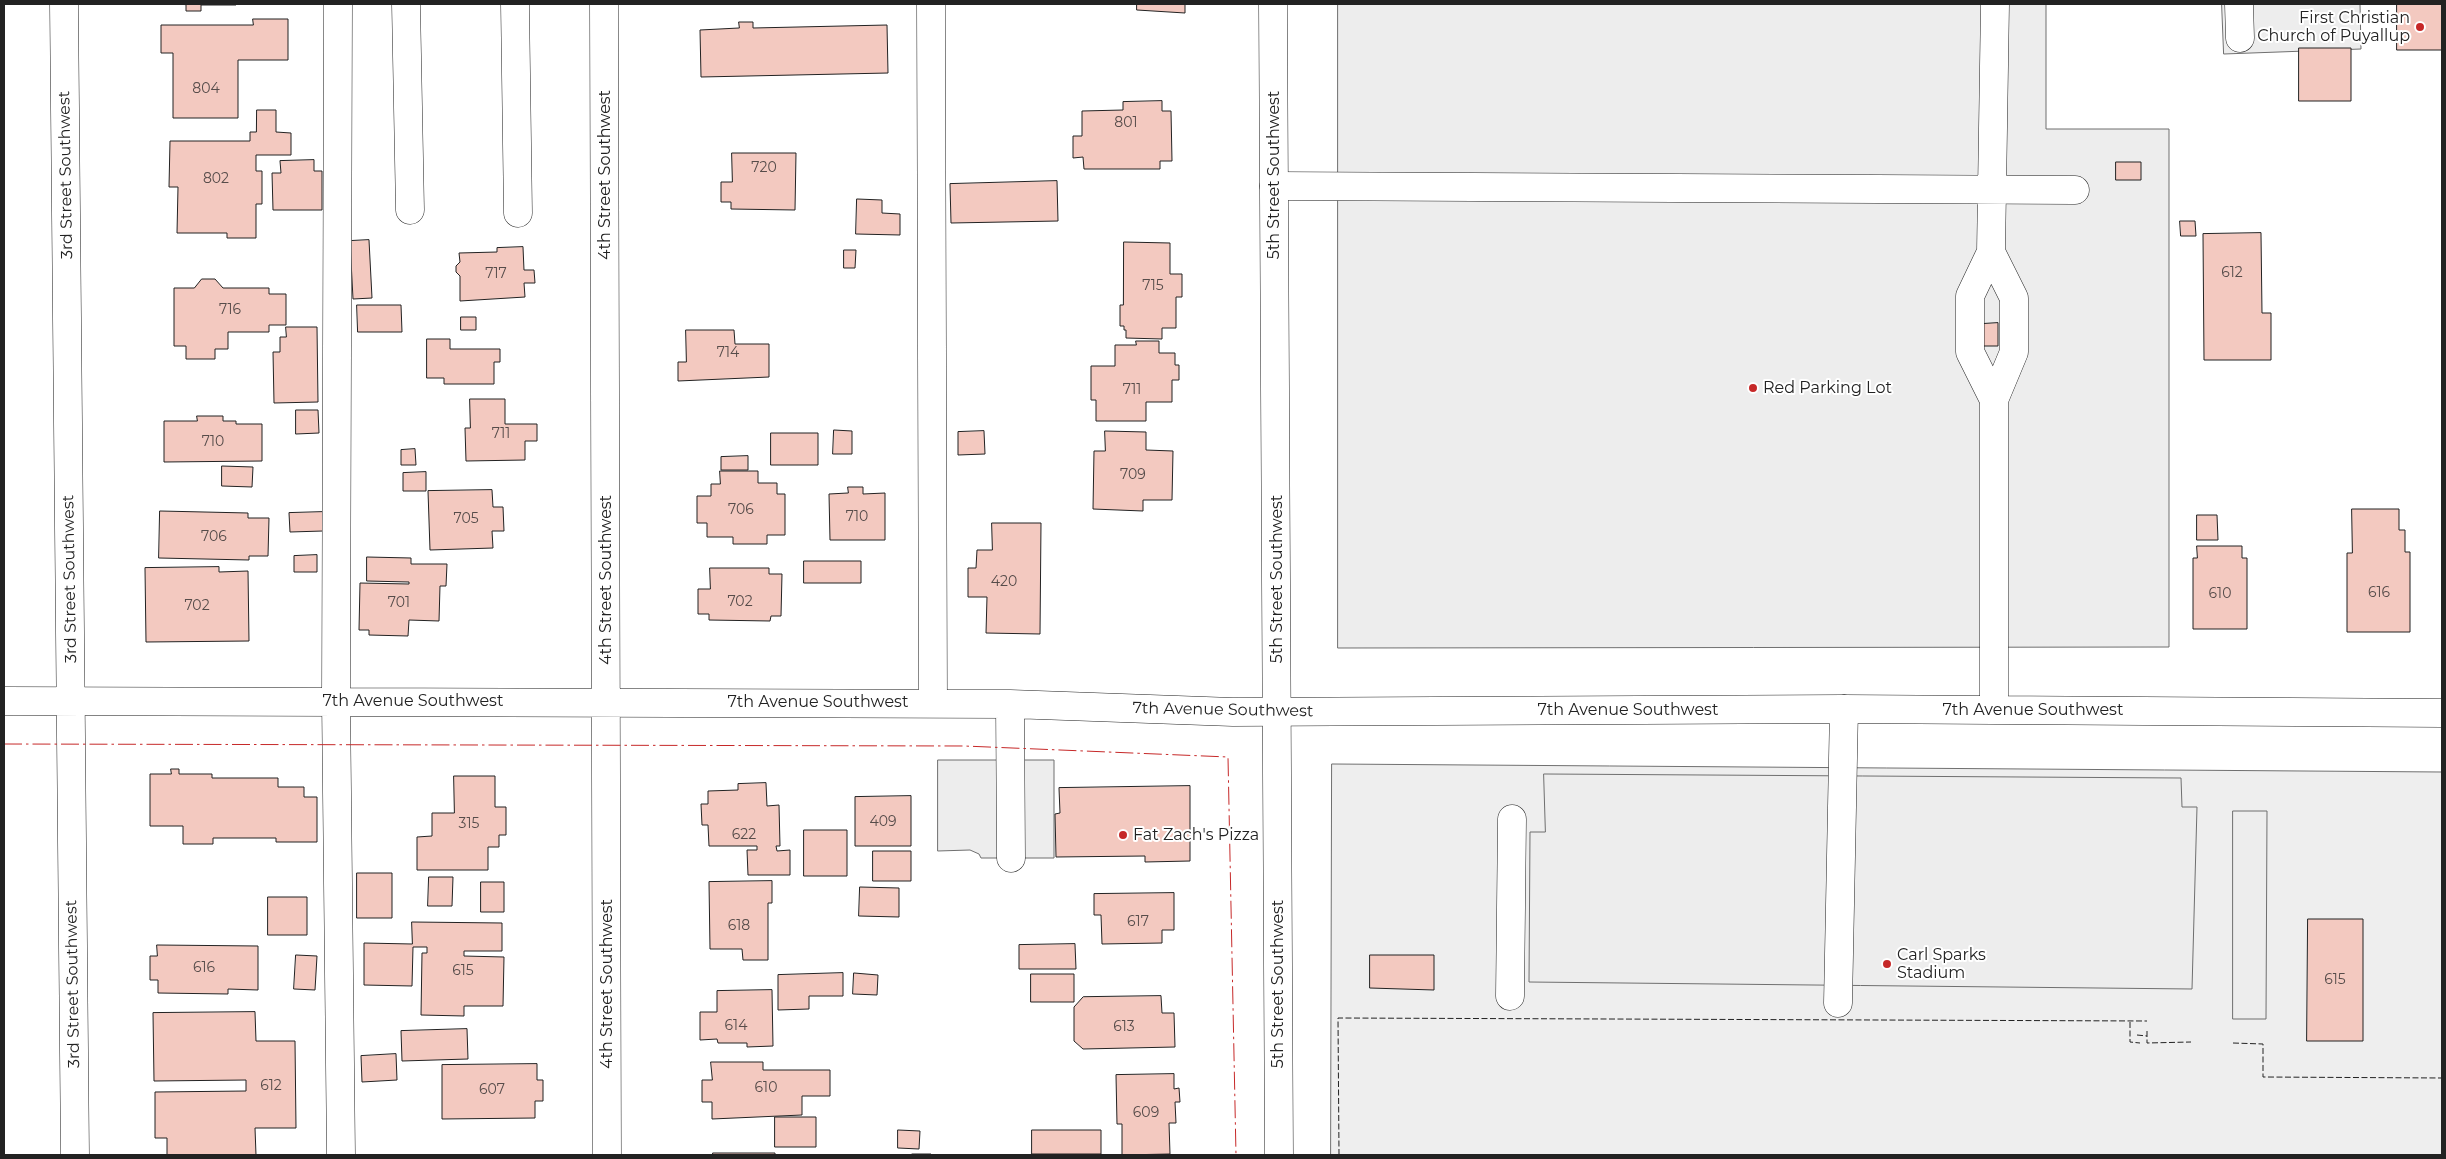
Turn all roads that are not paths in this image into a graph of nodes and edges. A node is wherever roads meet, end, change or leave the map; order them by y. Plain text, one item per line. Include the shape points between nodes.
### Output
1 (64, 4) edge
2 (338, 4) edge
3 (406, 4) edge
4 (515, 4) edge
5 (604, 4) edge
6 (931, 4) edge
7 (1273, 4) edge
8 (1994, 4) edge
9 (2239, 4) edge
10 (2240, 38) dead end
11 (1274, 186) junction
12 (1992, 189) junction
13 (2075, 190) dead end
14 (410, 210) dead end
15 (518, 214) dead end
16 (1991, 252) junction
17 (1994, 400) junction
18 (4, 701) edge
19 (71, 701) junction
20 (336, 701) junction
21 (606, 701) junction
22 (933, 703) junction
23 (1010, 704) junction
24 (1844, 709) junction
25 (1994, 710) junction
26 (1278, 712) junction
27 (2442, 713) edge
28 (1512, 819) dead end
29 (1011, 858) dead end
30 (1510, 996) dead end
31 (1838, 1003) dead end
32 (75, 1155) edge
33 (341, 1155) edge
34 (607, 1155) edge
35 (1279, 1155) edge

1 - 19 street, 3rd Street Southwest
2 - 20 street
3 - 14 street
4 - 15 street
5 - 21 street, 4th Street Southwest
6 - 22 street
7 - 11 street, 5th Street Southwest
8 - 12 street
9 - 10 street
11 - 12 street
11 - 26 street, 5th Street Southwest
12 - 13 street
12 - 16 street
16 - 17 street via 2014,298 2014,352
16 - 17 street via 1970,296 1970,352
17 - 25 street
18 - 19 street, 7th Avenue Southwest
19 - 20 street, 7th Avenue Southwest
19 - 32 street, 3rd Street Southwest
20 - 21 street, 7th Avenue Southwest
20 - 33 street
21 - 22 street, 7th Avenue Southwest
21 - 34 street, 4th Street Southwest
22 - 23 street, 7th Avenue Southwest
23 - 26 street, 7th Avenue Southwest
23 - 29 street
24 - 25 street, 7th Avenue Southwest
24 - 26 street, 7th Avenue Southwest
24 - 31 street
25 - 27 street, 7th Avenue Southwest
26 - 35 street, 5th Street Southwest
28 - 30 street

